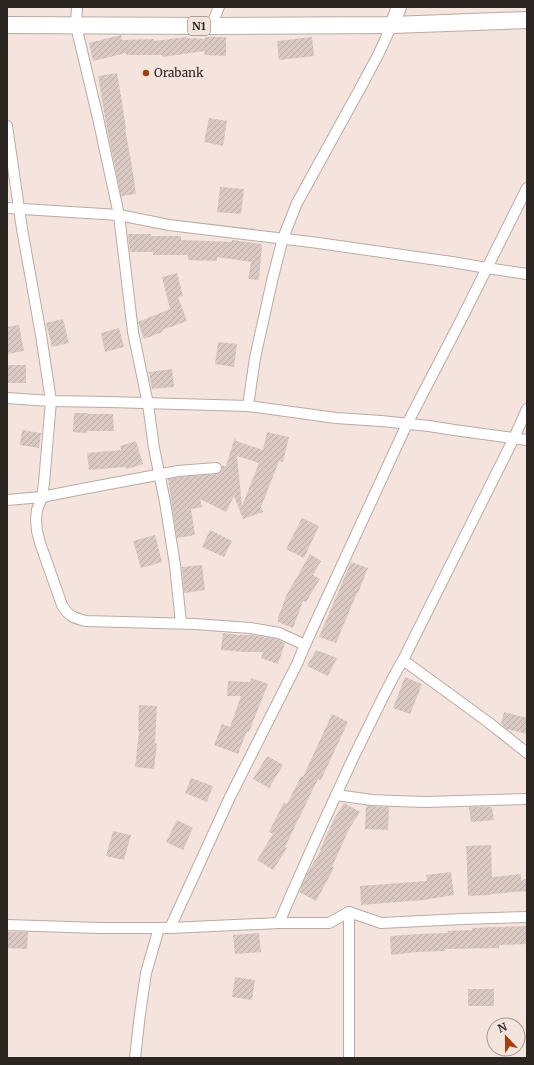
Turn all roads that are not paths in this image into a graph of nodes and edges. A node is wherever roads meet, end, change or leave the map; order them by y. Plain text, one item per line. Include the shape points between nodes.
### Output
1 (77, 7) edge
2 (219, 7) edge
3 (399, 7) edge
4 (527, 20) edge
5 (392, 24) junction
6 (7, 25) edge
7 (76, 26) junction
8 (211, 26) junction
9 (7, 126) edge
10 (527, 188) edge
11 (7, 208) edge
12 (20, 209) junction
13 (119, 215) junction
14 (283, 238) junction
15 (487, 268) junction
16 (527, 274) edge
17 (7, 398) edge
18 (51, 402) junction
19 (148, 404) junction
20 (248, 406) junction
21 (527, 409) edge
22 (407, 424) junction
23 (514, 438) junction
24 (527, 440) edge
25 (216, 468) dead end
26 (160, 475) junction
27 (42, 497) junction
28 (7, 500) edge
29 (181, 623) junction
30 (305, 645) junction
31 (403, 660) junction
32 (527, 753) edge
33 (336, 795) junction
34 (527, 799) edge
35 (349, 912) junction
36 (527, 917) edge
37 (280, 923) junction
38 (7, 924) edge
39 (159, 928) junction
40 (170, 928) junction
41 (135, 1058) edge
42 (349, 1058) edge

1 - 7 street
2 - 8 street
3 - 5 main road
4 - 5 main road, N1
5 - 8 main road, N1
5 - 14 street via 378,55 297,203
6 - 7 main road, N1
7 - 8 main road, N1
7 - 13 street
9 - 12 street
10 - 15 street
11 - 12 street
12 - 13 street
12 - 18 street
13 - 14 street via 170,225
13 - 19 street via 133,332
14 - 15 street
14 - 20 street via 255,358
15 - 16 street
15 - 22 street
17 - 18 street
18 - 19 street
18 - 27 street
19 - 20 street
19 - 26 street
20 - 22 street via 336,418
21 - 23 street
22 - 23 street
22 - 30 street
23 - 24 street
23 - 31 street
25 - 26 street
26 - 27 street
26 - 29 street via 175,565
27 - 28 street
27 - 29 street via 37,510 37,531 66,612 75,619 86,621
29 - 30 street via 279,633
30 - 40 street via 230,797
31 - 32 street
31 - 33 street
33 - 34 street via 372,800 426,802
33 - 37 street via 300,872
35 - 36 street via 381,923
35 - 37 street via 329,923
35 - 42 street
37 - 40 street
38 - 39 street
39 - 40 street
39 - 41 street via 146,973

